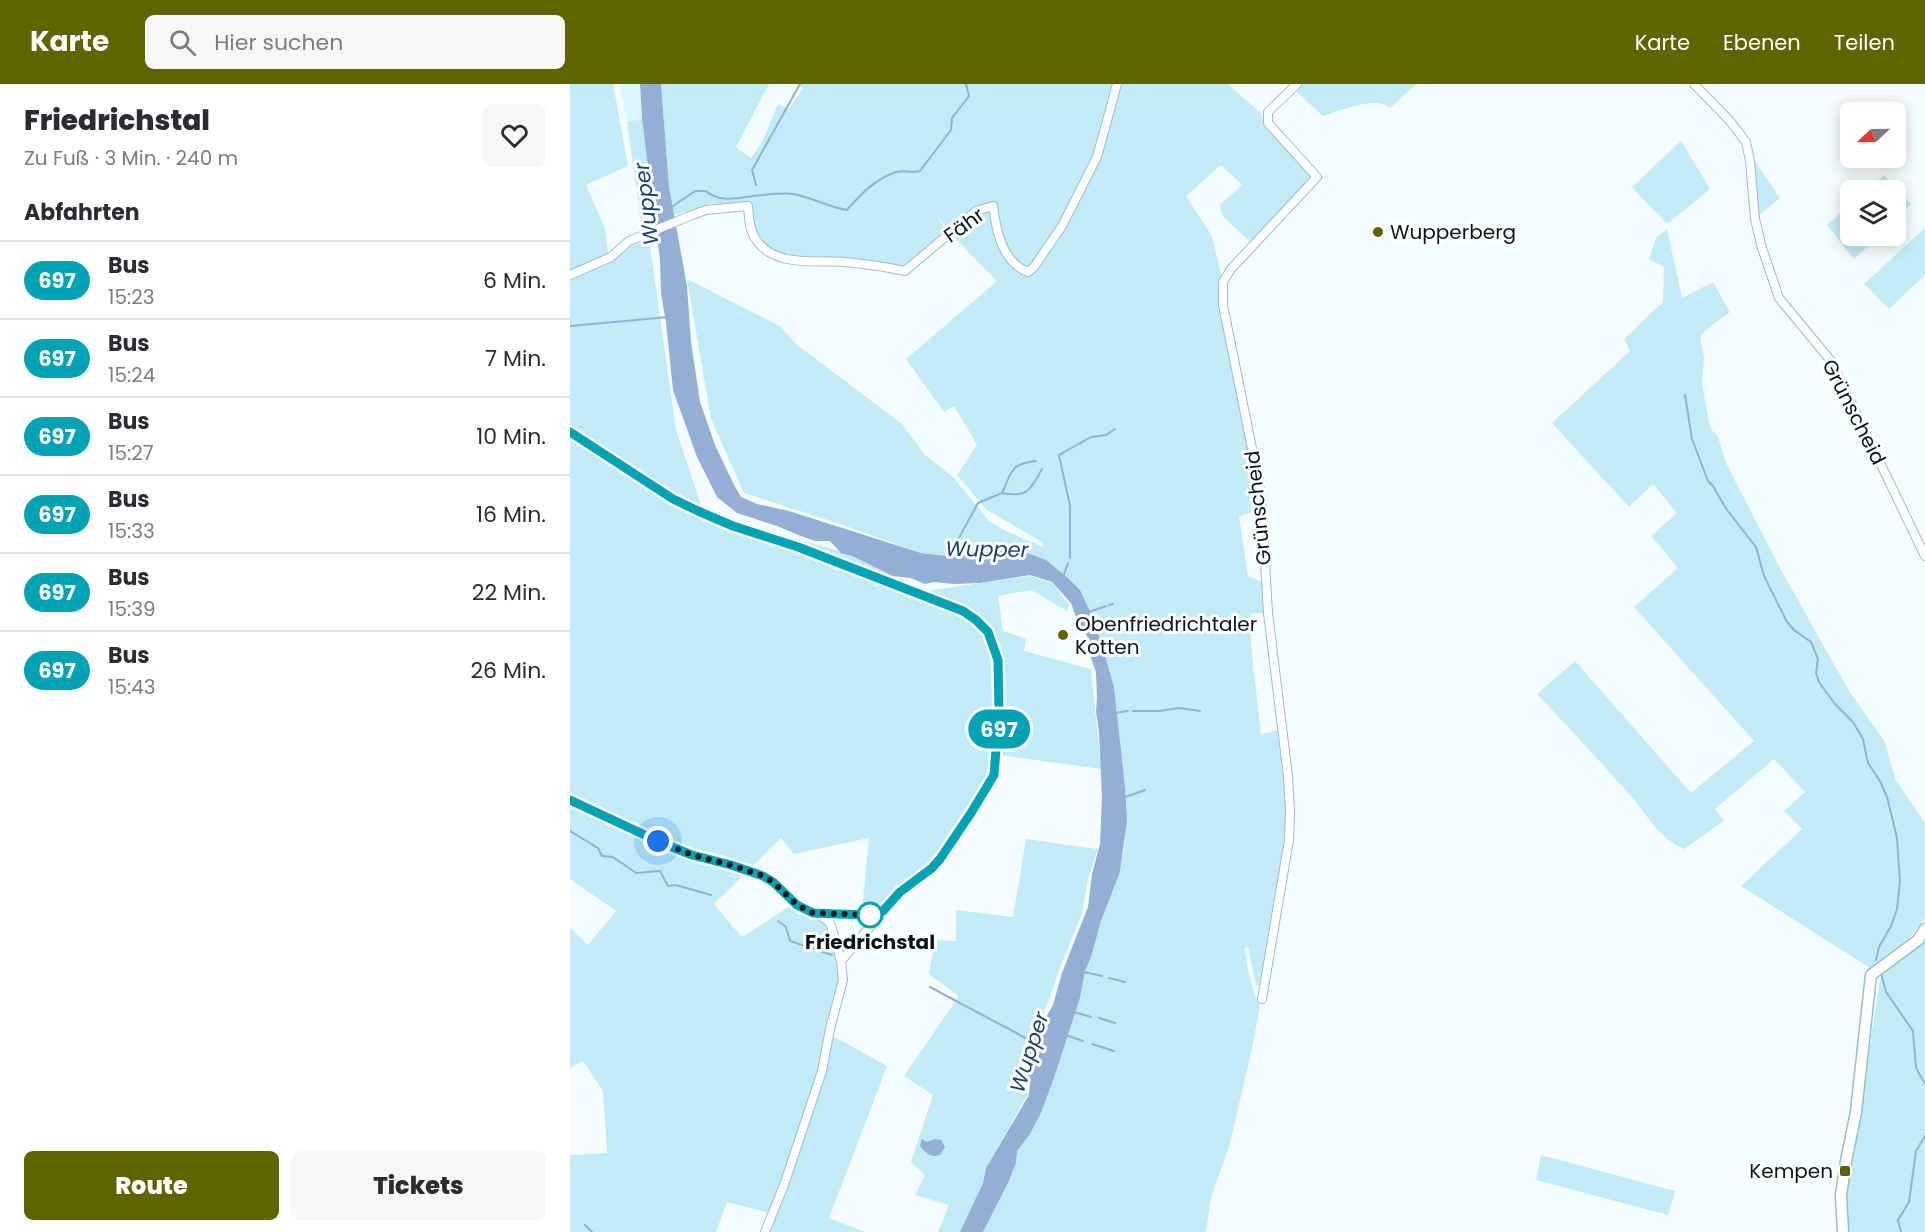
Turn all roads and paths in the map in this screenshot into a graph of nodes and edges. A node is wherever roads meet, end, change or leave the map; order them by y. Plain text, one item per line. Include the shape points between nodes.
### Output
1 (1116, 84) edge
2 (1297, 84) edge
3 (1694, 84) edge
4 (570, 275) edge
5 (570, 432) edge
6 (1925, 556) edge
7 (570, 800) edge
8 (883, 911) junction
9 (819, 915) junction
10 (1925, 929) edge
11 (841, 961) junction
12 (1262, 999) dead end
13 (765, 1232) edge
14 (1843, 1232) edge

1 - 4 street, Fähr via 1097,157 1062,226 1028,272 1001,244 993,206 976,211 905,271 778,257 755,238 748,206 692,215 635,238 611,257
2 - 12 street, Grünscheid via 1268,112 1268,123 1317,177 1223,282 1223,305 1261,493 1268,613 1290,799 1288,840
3 - 6 street, Grünscheid via 1746,142 1755,219 1779,298 1831,361
5 - 8 street via 687,507 963,611 988,632 1000,677 994,775 940,859
7 - 9 street via 692,855 769,879 797,905
8 - 9 street
8 - 11 street
9 - 11 street via 830,923
10 - 14 street via 1918,940 1871,975 1856,1112 1841,1195
11 - 13 street via 843,980 825,1061

